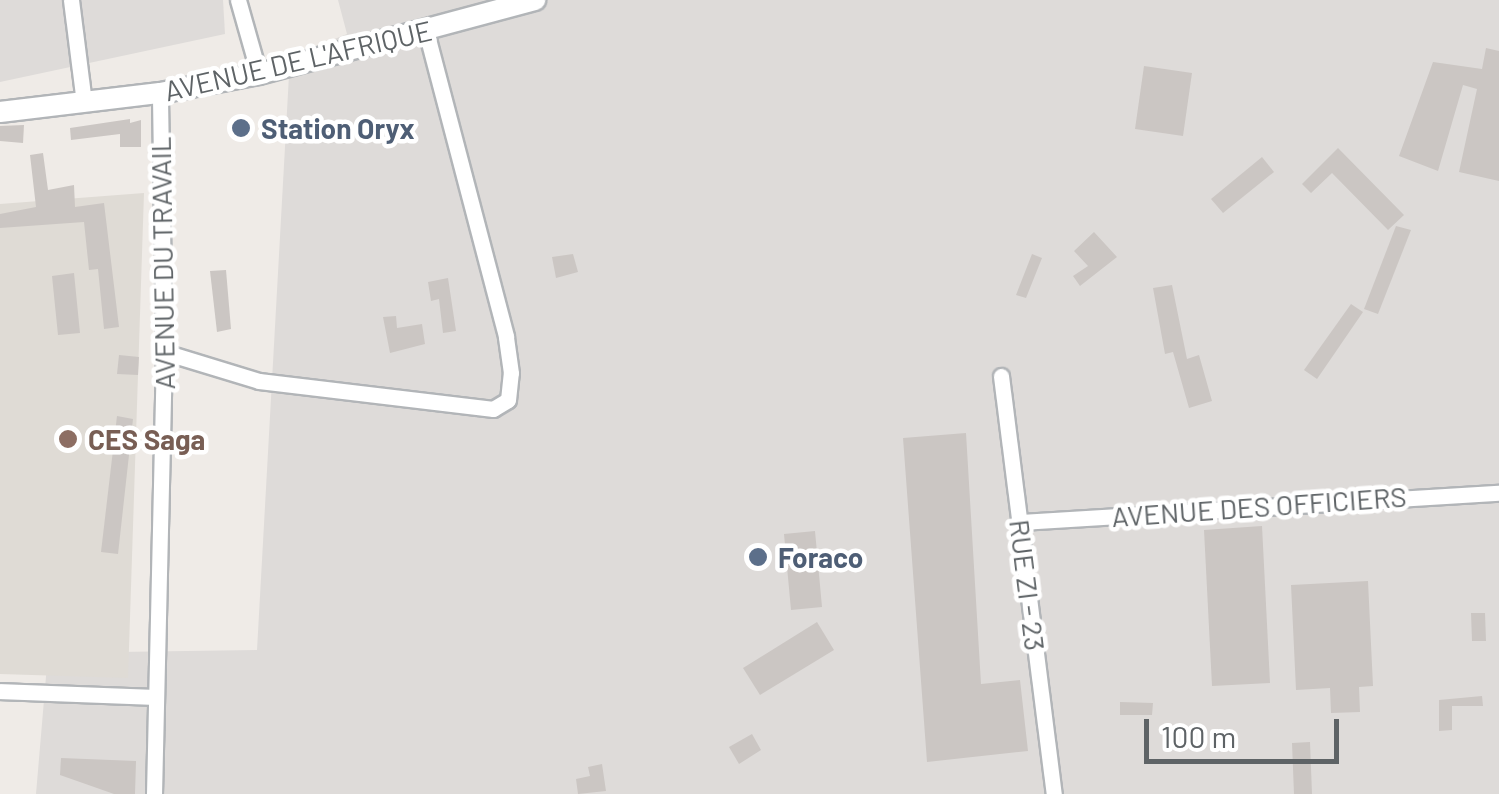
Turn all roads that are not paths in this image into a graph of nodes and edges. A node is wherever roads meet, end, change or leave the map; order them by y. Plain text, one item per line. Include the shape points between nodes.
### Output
1 (71, 0) edge
2 (238, 0) edge
3 (534, 0) edge
4 (426, 31) junction
5 (258, 74) junction
6 (160, 93) junction
7 (84, 103) junction
8 (0, 112) edge
9 (164, 352) junction
10 (1001, 376) dead end
11 (1499, 493) edge
12 (1020, 522) junction
13 (0, 691) edge
14 (155, 696) junction
15 (154, 794) edge
16 (1054, 794) edge

1 - 7 street
2 - 5 street
3 - 4 main road, AVENUE DE L'AFRIQUE
4 - 5 main road, AVENUE DE L'AFRIQUE
4 - 9 street via 506,336 508,400 493,409 259,381
5 - 6 main road, AVENUE DE L'AFRIQUE
6 - 7 main road, AVENUE DE L'AFRIQUE
6 - 9 street, AVENUE DU TRAVAIL
7 - 8 main road, AVENUE DE L'AFRIQUE
9 - 14 street, AVENUE DU TRAVAIL
10 - 12 street, RUE ZI - 23
11 - 12 street, AVENUE DES OFFICIERS
12 - 16 street, RUE ZI - 23
13 - 14 street
14 - 15 street, AVENUE DU TRAVAIL

